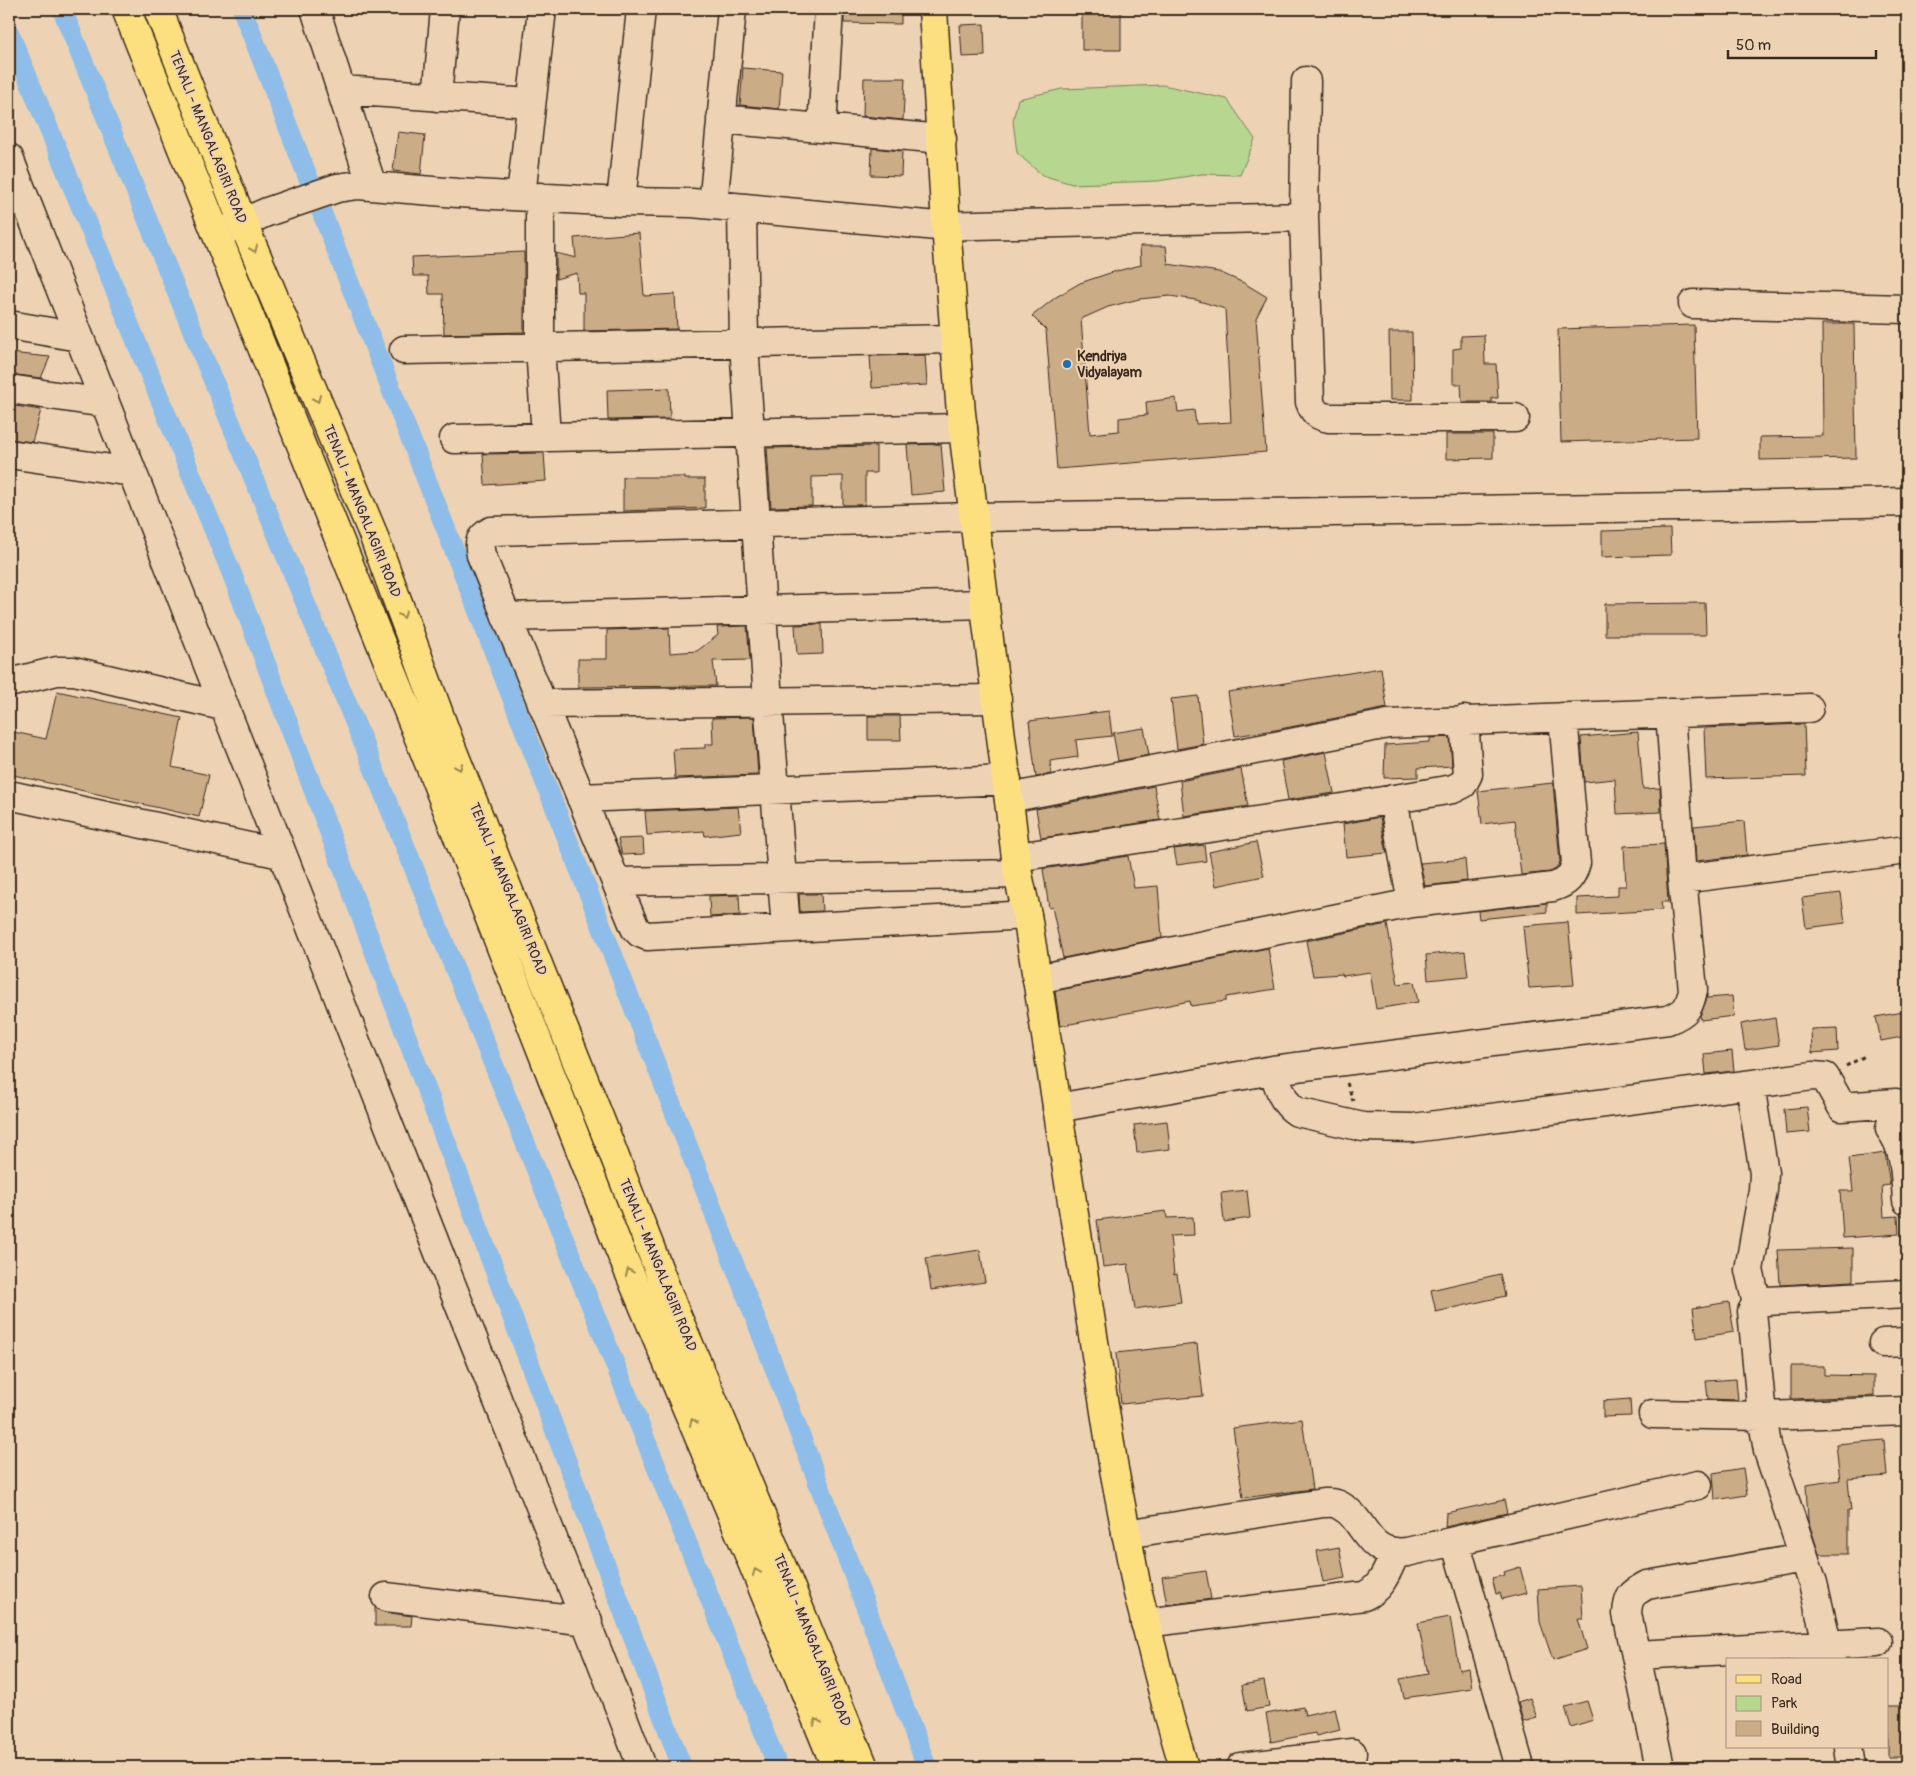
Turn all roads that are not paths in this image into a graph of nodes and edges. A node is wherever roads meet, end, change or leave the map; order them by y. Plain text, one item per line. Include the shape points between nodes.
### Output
1 (126, 9) edge
2 (158, 9) edge
3 (315, 9) edge
4 (445, 9) edge
5 (542, 9) edge
6 (641, 9) edge
7 (732, 9) edge
8 (829, 9) edge
9 (933, 9) edge
10 (1306, 81) dead end
11 (342, 90) junction
12 (438, 97) junction
13 (531, 103) junction
14 (721, 120) junction
15 (822, 128) junction
16 (942, 139) junction
17 (9, 158) edge
18 (372, 186) junction
19 (530, 197) junction
20 (621, 202) junction
21 (713, 205) junction
22 (742, 208) junction
23 (1304, 216) junction
24 (255, 218) junction
25 (946, 226) junction
26 (217, 234) junction
27 (1694, 304) dead end
28 (1907, 309) edge
29 (9, 325) edge
30 (79, 337) junction
31 (955, 339) junction
32 (744, 344) junction
33 (540, 347) junction
34 (404, 350) dead end
35 (9, 389) edge
36 (105, 403) junction
37 (1515, 418) dead end
38 (963, 428) junction
39 (750, 433) junction
40 (546, 436) junction
41 (454, 439) dead end
42 (9, 454) edge
43 (132, 472) junction
44 (1907, 502) edge
45 (974, 518) junction
46 (756, 522) junction
47 (985, 604) junction
48 (762, 610) junction
49 (506, 617) junction
50 (9, 683) edge
51 (997, 699) junction
52 (768, 701) junction
53 (542, 704) junction
54 (222, 706) junction
55 (1809, 708) dead end
56 (1670, 713) junction
57 (1563, 717) junction
58 (1464, 720) junction
59 (1008, 789) junction
60 (775, 790) junction
61 (9, 796) edge
62 (581, 798) junction
63 (1393, 799) junction
64 (1899, 851) dead end
65 (281, 854) junction
66 (1018, 866) junction
67 (782, 878) junction
68 (1682, 879) junction
69 (616, 882) junction
70 (1412, 903) junction
71 (1027, 914) junction
72 (786, 928) junction
73 (1037, 979) junction
74 (1273, 1070) junction
75 (1750, 1085) junction
76 (1057, 1108) junction
77 (1907, 1202) edge
78 (1907, 1294) edge
79 (1757, 1304) junction
80 (1907, 1412) edge
81 (1653, 1414) dead end
82 (1762, 1416) junction
83 (1698, 1485) dead end
84 (1126, 1534) junction
85 (1455, 1541) junction
86 (1394, 1554) junction
87 (1804, 1558) junction
88 (386, 1597) dead end
89 (588, 1621) junction
90 (1145, 1623) junction
91 (1878, 1642) dead end
92 (1829, 1652) edge
93 (1636, 1655) junction
94 (1848, 1748) edge
95 (1352, 1753) dead end
96 (1291, 1764) edge
97 (642, 1767) edge
98 (836, 1767) edge
99 (864, 1767) edge
100 (1184, 1767) edge
101 (1241, 1767) edge
102 (1520, 1767) edge
103 (1660, 1767) edge
104 (1851, 1767) edge

1 - 26 main road
2 - 24 main road, TENALI - MANGALAGIRI ROAD
3 - 11 street
4 - 12 street
5 - 13 street
6 - 20 street
7 - 14 street
8 - 15 street
9 - 16 main road
10 - 23 street
11 - 12 street
11 - 18 street
12 - 13 street
13 - 19 street
14 - 15 street
14 - 21 street
15 - 16 street
16 - 25 main road
17 - 30 street
18 - 19 street
18 - 24 street via 337,188
19 - 20 street
19 - 33 street
20 - 21 street
21 - 22 street
22 - 25 street
22 - 32 street
23 - 25 street
23 - 37 street via 1310,402 1319,416
24 - 26 street
24 -> 99 main road, TENALI - MANGALAGIRI ROAD via 450,744 674,1309
25 - 31 main road
98 -> 26 main road via 618,1246 422,744
27 - 28 street
29 - 30 street
30 - 36 street
31 - 32 street
31 - 38 main road
32 - 33 street
32 - 39 street
33 - 34 street
33 - 40 street
35 - 36 street
36 - 43 street
38 - 39 street
38 - 45 main road
39 - 40 street
39 - 46 street
40 - 41 street
42 - 43 street
43 - 54 street
44 - 45 street
45 - 46 street
45 - 47 main road
46 - 48 street
46 - 49 street via 491,531 482,536 478,544
47 - 48 street
47 - 51 main road
48 - 49 street
48 - 52 street
49 - 53 street
50 - 54 street via 57,671 74,671
51 - 52 street
51 - 59 main road
52 - 53 street
52 - 60 street
53 - 62 street
54 - 65 street
55 - 56 street
56 - 57 street
56 - 68 street
57 - 58 street
57 - 70 street via 1576,863 1573,874 1565,883 1553,886
58 - 59 street via 1388,724
58 - 63 street via 1468,774 1463,784 1453,790
59 - 60 street
59 - 66 main road
60 - 62 street
60 - 67 street
61 - 65 street
62 - 69 street
63 - 66 street
63 - 70 street
64 - 68 street
65 - 89 street
66 - 67 street
66 - 71 main road
67 - 69 street
67 - 72 street
68 - 74 street via 1693,990 1690,1004 1682,1014 1668,1020
69 - 72 street via 635,928 647,936
70 - 73 street
71 - 72 street
71 - 73 main road
73 - 76 main road
74 - 75 street via 1284,1101 1297,1112 1363,1127 1426,1127
74 - 76 street
75 - 77 street via 1825,1077 1842,1107 1896,1104 1890,1128 1902,1150
75 - 79 street via 1764,1173 1750,1270
76 - 84 main road
78 - 79 street
79 - 82 street via 1752,1311 1752,1322
80 - 82 street
81 - 82 street
82 - 87 street via 1770,1458
83 - 85 street
84 - 86 street via 1323,1503 1337,1504 1376,1545
84 - 90 main road
85 - 86 street
85 - 102 street
86 - 90 street via 1381,1583 1364,1596
87 - 92 street
87 - 93 street via 1647,1585 1636,1591 1628,1600 1627,1614
88 - 89 street
89 - 97 street
90 - 100 main road
91 - 92 street
92 - 93 street
93 - 103 street
94 - 104 street
95 - 96 street
96 - 101 street

